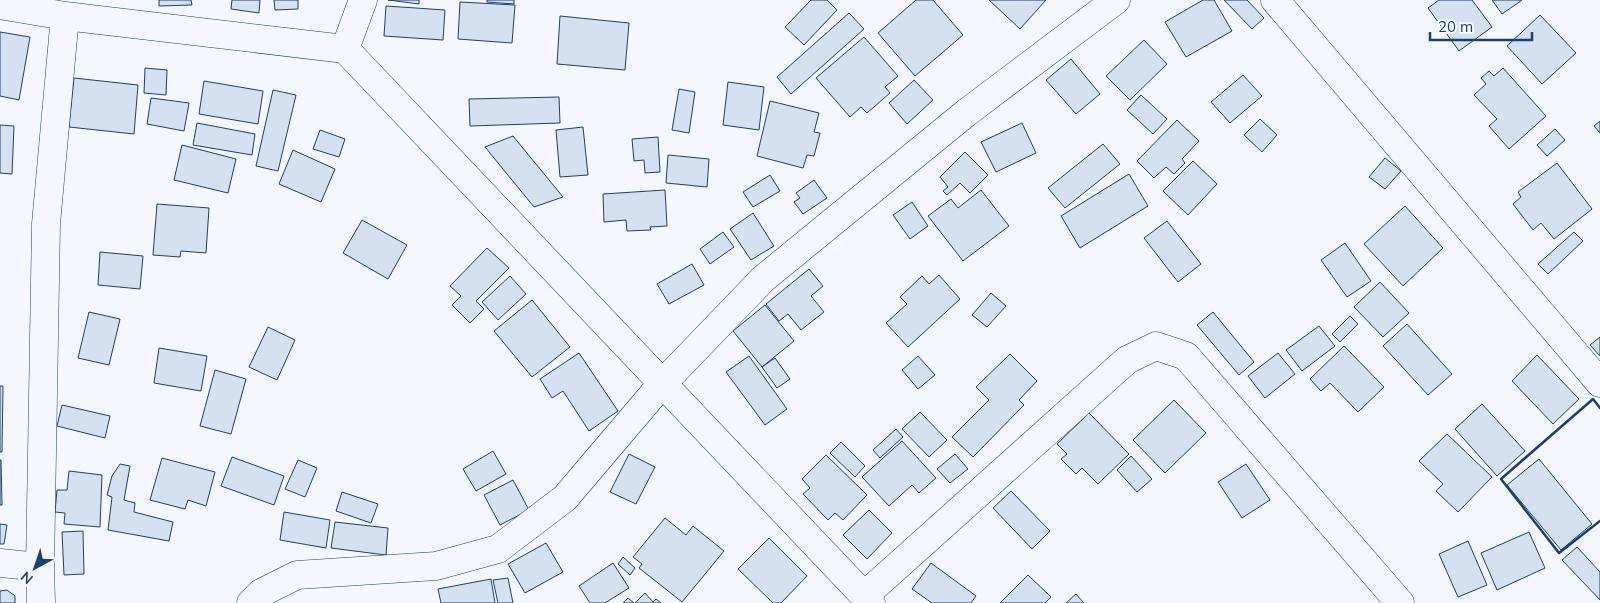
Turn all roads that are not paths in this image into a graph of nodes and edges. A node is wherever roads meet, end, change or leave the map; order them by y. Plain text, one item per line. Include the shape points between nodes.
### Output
1 (363, 0) edge
2 (1116, 0) edge
3 (1275, 0) edge
4 (0, 5) edge
5 (65, 16) junction
6 (345, 49) junction
7 (1600, 383) edge
8 (662, 385) junction
9 (0, 563) edge
10 (40, 567) junction
11 (868, 600) edge
12 (41, 603) edge
13 (251, 603) edge
14 (1400, 603) edge

1 - 6 street
2 - 8 street via 966,113 763,279
3 - 7 street
4 - 5 street
5 - 6 street
5 - 10 street via 46,224
6 - 8 street
8 - 11 street
8 - 13 street via 565,498 498,549 436,566 297,575 261,593
9 - 10 street
10 - 12 street
11 - 14 street via 1127,360 1156,346 1186,356

